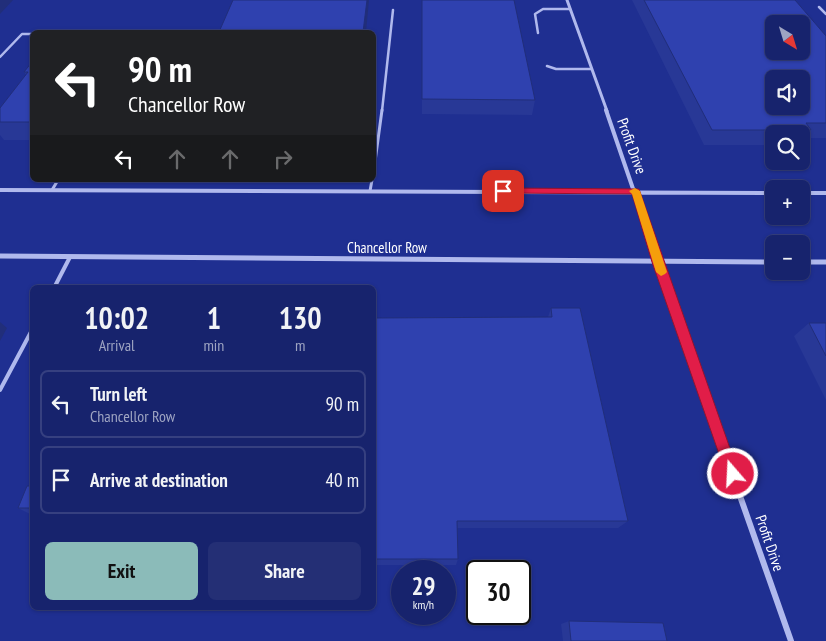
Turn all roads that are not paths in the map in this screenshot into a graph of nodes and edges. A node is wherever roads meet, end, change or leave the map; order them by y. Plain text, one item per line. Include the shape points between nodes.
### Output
1 (567, 0) edge
2 (819, 7) dead end
3 (570, 9) junction
4 (393, 10) dead end
5 (826, 14) edge
6 (538, 33) dead end
7 (30, 34) edge
8 (0, 57) edge
9 (547, 66) dead end
10 (591, 69) junction
11 (376, 151) edge
12 (57, 182) edge
13 (372, 182) edge
14 (0, 190) edge
15 (52, 190) junction
16 (370, 191) junction
17 (635, 191) junction
18 (765, 192) edge
19 (810, 193) edge
20 (826, 193) edge
21 (0, 256) edge
22 (70, 257) junction
23 (658, 262) junction
24 (765, 262) edge
25 (810, 262) edge
26 (826, 262) edge
27 (56, 285) edge
28 (30, 334) edge
29 (0, 390) edge
30 (791, 641) edge

1 - 3 street, Profit Drive
2 - 5 lane
3 - 6 lane via 543,9 535,14
3 - 10 street, Profit Drive
4 - 11 lane
7 - 8 lane via 22,34
9 - 10 lane
10 - 17 street, Profit Drive
12 - 15 lane
13 - 16 lane
14 - 15 street
15 - 16 street
16 - 17 street
17 - 18 street
17 - 23 street, Profit Drive
19 - 20 street
21 - 22 street, Chancellor Row
22 - 23 street, Chancellor Row
22 - 27 lane
23 - 24 street, Chancellor Row
23 - 30 street, Profit Drive
25 - 26 street
28 - 29 lane

